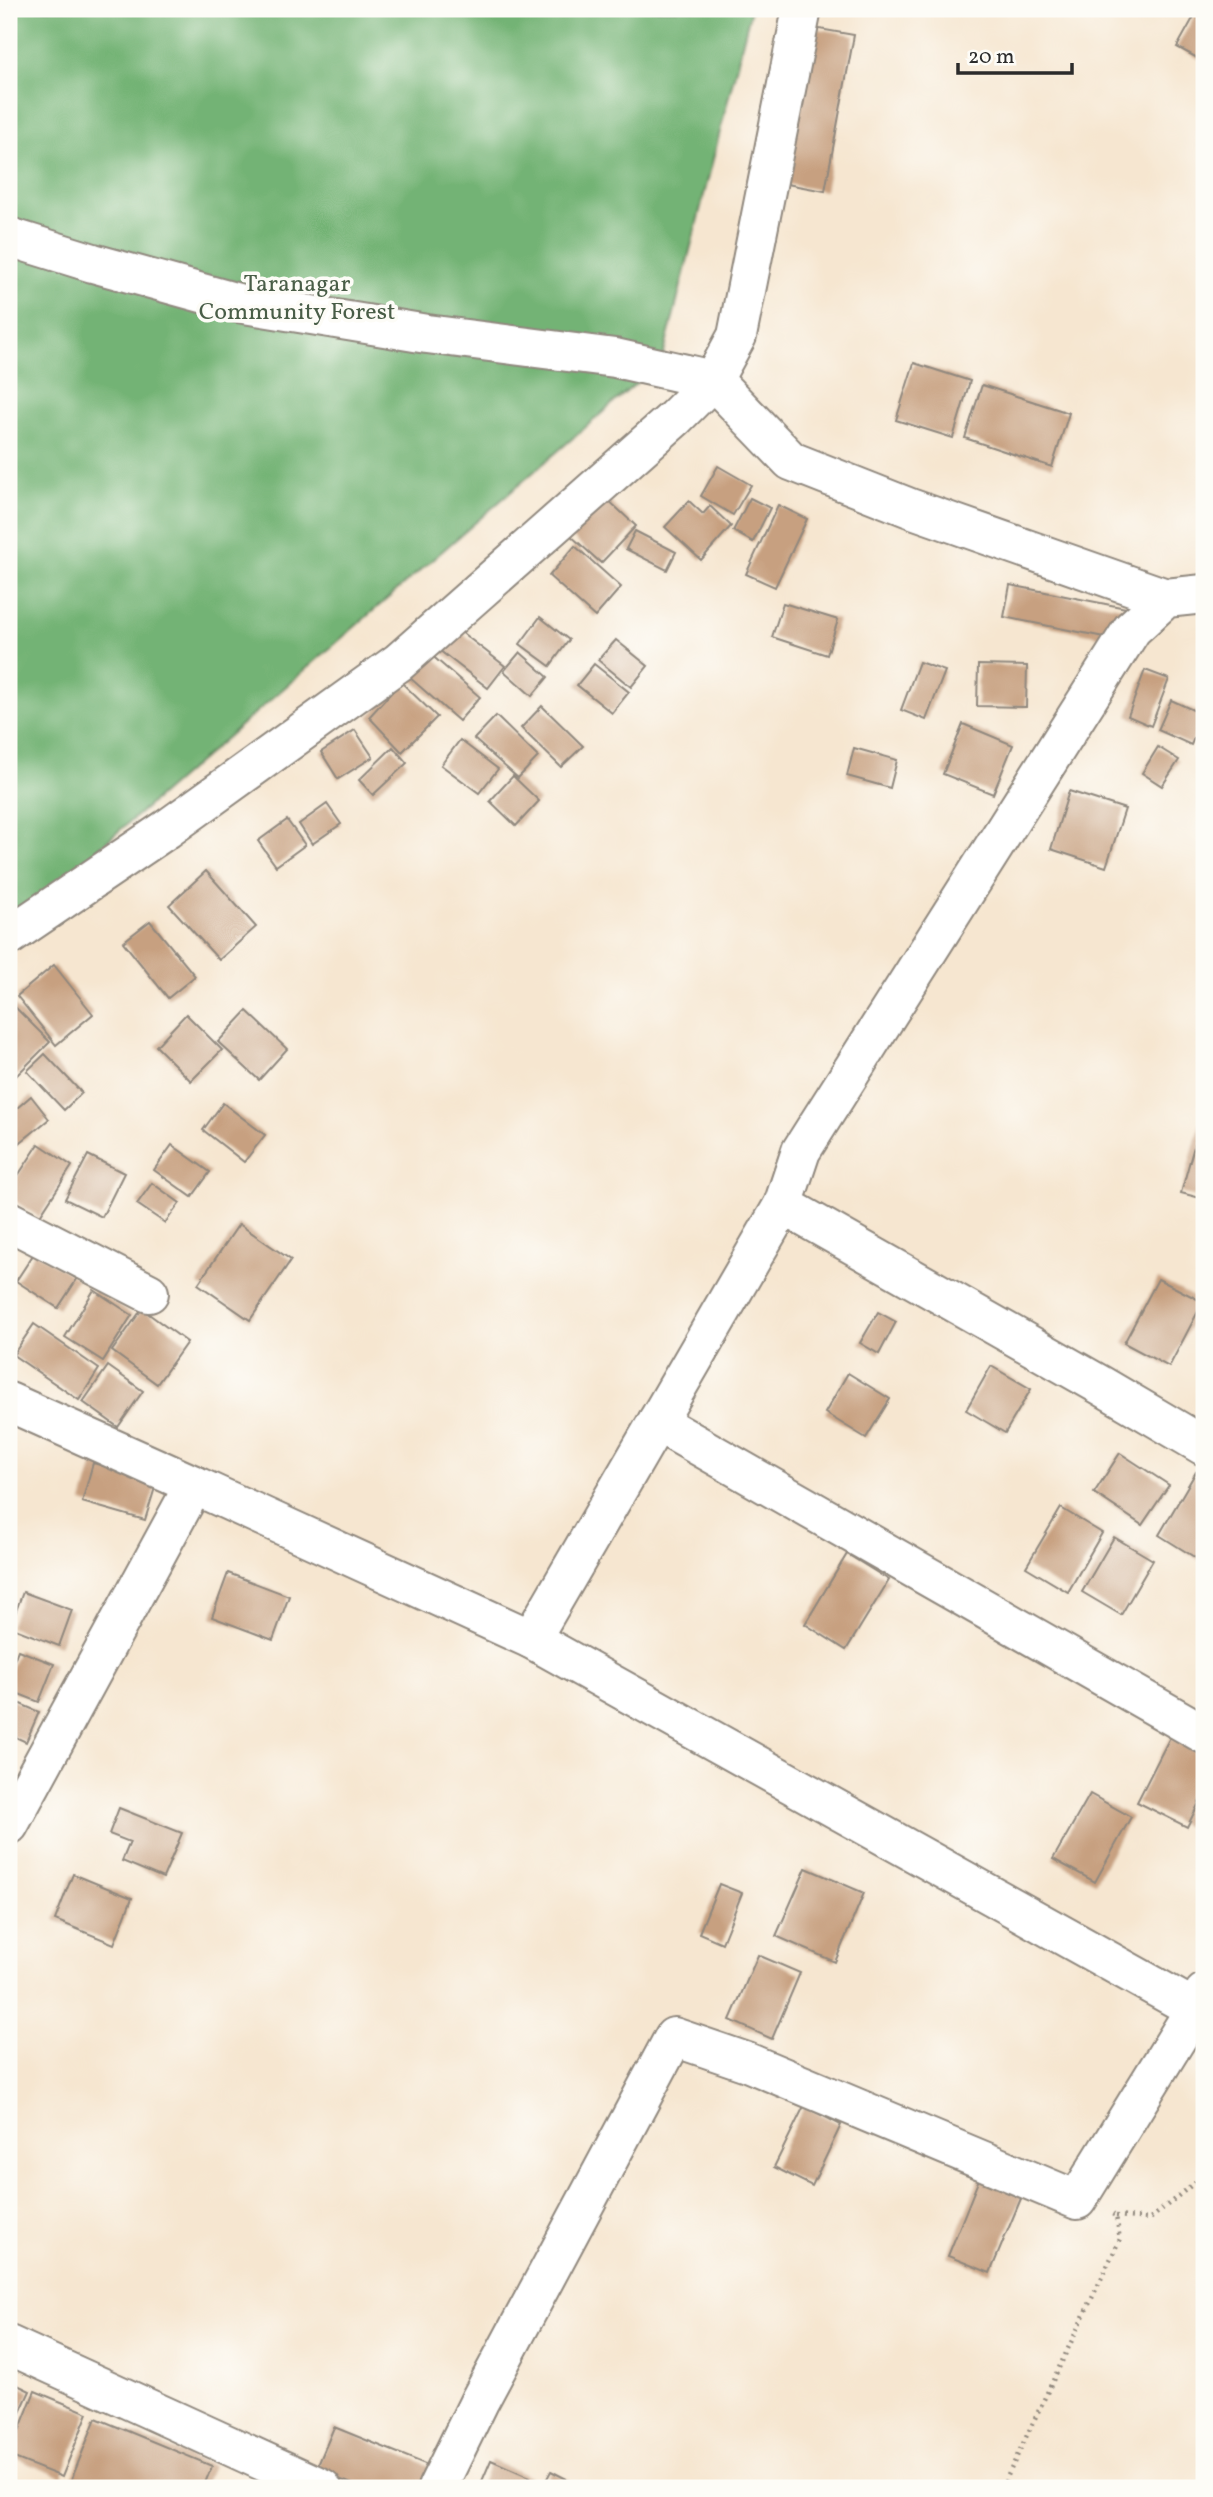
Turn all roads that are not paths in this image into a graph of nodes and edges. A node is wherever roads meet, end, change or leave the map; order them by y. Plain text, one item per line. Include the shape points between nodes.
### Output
1 (802, 9) edge
2 (9, 237) edge
3 (713, 380) junction
4 (1204, 594) edge
5 (1166, 598) junction
6 (9, 936) edge
7 (783, 1205) junction
8 (9, 1222) edge
9 (149, 1293) dead end
10 (9, 1402) edge
11 (657, 1422) junction
12 (1204, 1446) edge
13 (194, 1485) junction
14 (531, 1639) junction
15 (1204, 1734) edge
16 (9, 1825) edge
17 (1199, 2001) edge
18 (9, 2345) edge
19 (322, 2488) edge
20 (437, 2488) edge

1 - 3 street via 737,336
2 - 3 street via 238,303 615,358
3 - 5 street via 791,461 909,508
3 - 6 street via 399,662
4 - 5 street
5 - 7 street via 1132,629 801,1151
7 - 11 street
7 - 12 street
8 - 9 street
10 - 13 street
11 - 14 street
11 - 15 street
13 - 14 street
13 - 16 street
14 - 17 street
17 - 20 street via 1077,2200 747,2062 674,2037
18 - 19 street

